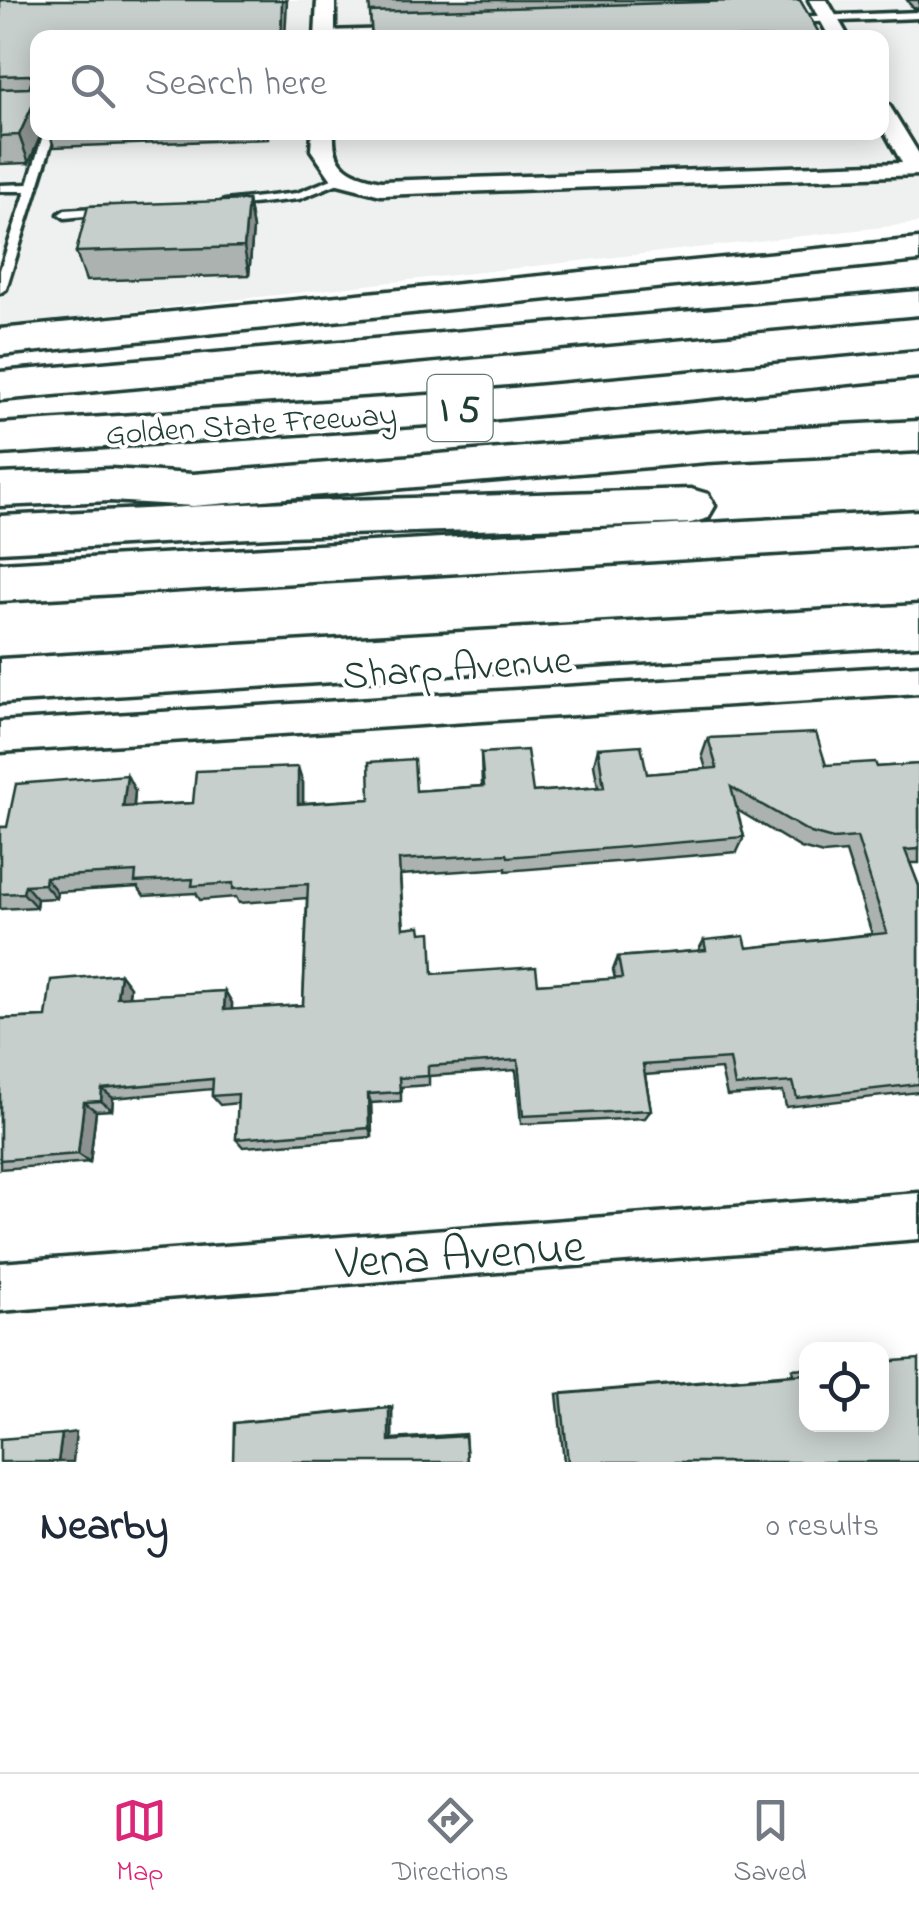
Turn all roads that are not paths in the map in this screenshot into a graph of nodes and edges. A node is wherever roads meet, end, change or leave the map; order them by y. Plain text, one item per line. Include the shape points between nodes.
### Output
1 (326, 0) edge
2 (336, 0) edge
3 (818, 0) edge
4 (919, 16) edge
5 (828, 18) junction
6 (770, 20) edge
7 (325, 30) edge
8 (835, 30) edge
9 (889, 121) edge
10 (47, 140) edge
11 (323, 140) edge
12 (917, 170) edge
13 (342, 178) junction
14 (0, 188) edge
15 (32, 188) junction
16 (216, 204) edge
17 (122, 210) edge
18 (65, 214) dead end
19 (20, 226) junction
20 (0, 227) edge
21 (919, 250) edge
22 (0, 289) edge
23 (919, 303) edge
24 (0, 342) edge
25 (919, 364) edge
26 (0, 386) edge
27 (919, 409) edge
28 (919, 436) edge
29 (0, 438) edge
30 (919, 463) edge
31 (110, 485) junction
32 (0, 490) edge
33 (919, 492) edge
34 (536, 511) junction
35 (919, 528) edge
36 (0, 534) edge
37 (0, 582) edge
38 (919, 625) edge
39 (919, 680) edge
40 (0, 681) edge
41 (0, 737) edge
42 (919, 1216) edge
43 (0, 1287) edge

1 - 2 lane
1 - 7 street
3 - 5 street
4 - 5 lane
5 - 6 lane
5 - 8 street
9 - 12 street
10 - 15 lane
11 - 13 street via 322,150
12 - 13 street via 405,188
13 - 16 lane via 291,200
14 - 15 lane
15 - 19 lane
17 - 18 lane
19 - 20 lane
19 - 22 lane
21 - 24 highway
23 - 26 highway
25 - 29 highway, Golden State Freeway / I 5 via 458,408
27 - 31 highway via 192,472
28 - 31 highway via 194,490
30 - 34 highway via 589,498
31 - 32 highway
33 - 34 highway
34 - 36 highway
35 - 37 highway
38 - 40 highway
39 - 41 street, Sharp Avenue
42 - 43 street, Vena Avenue

